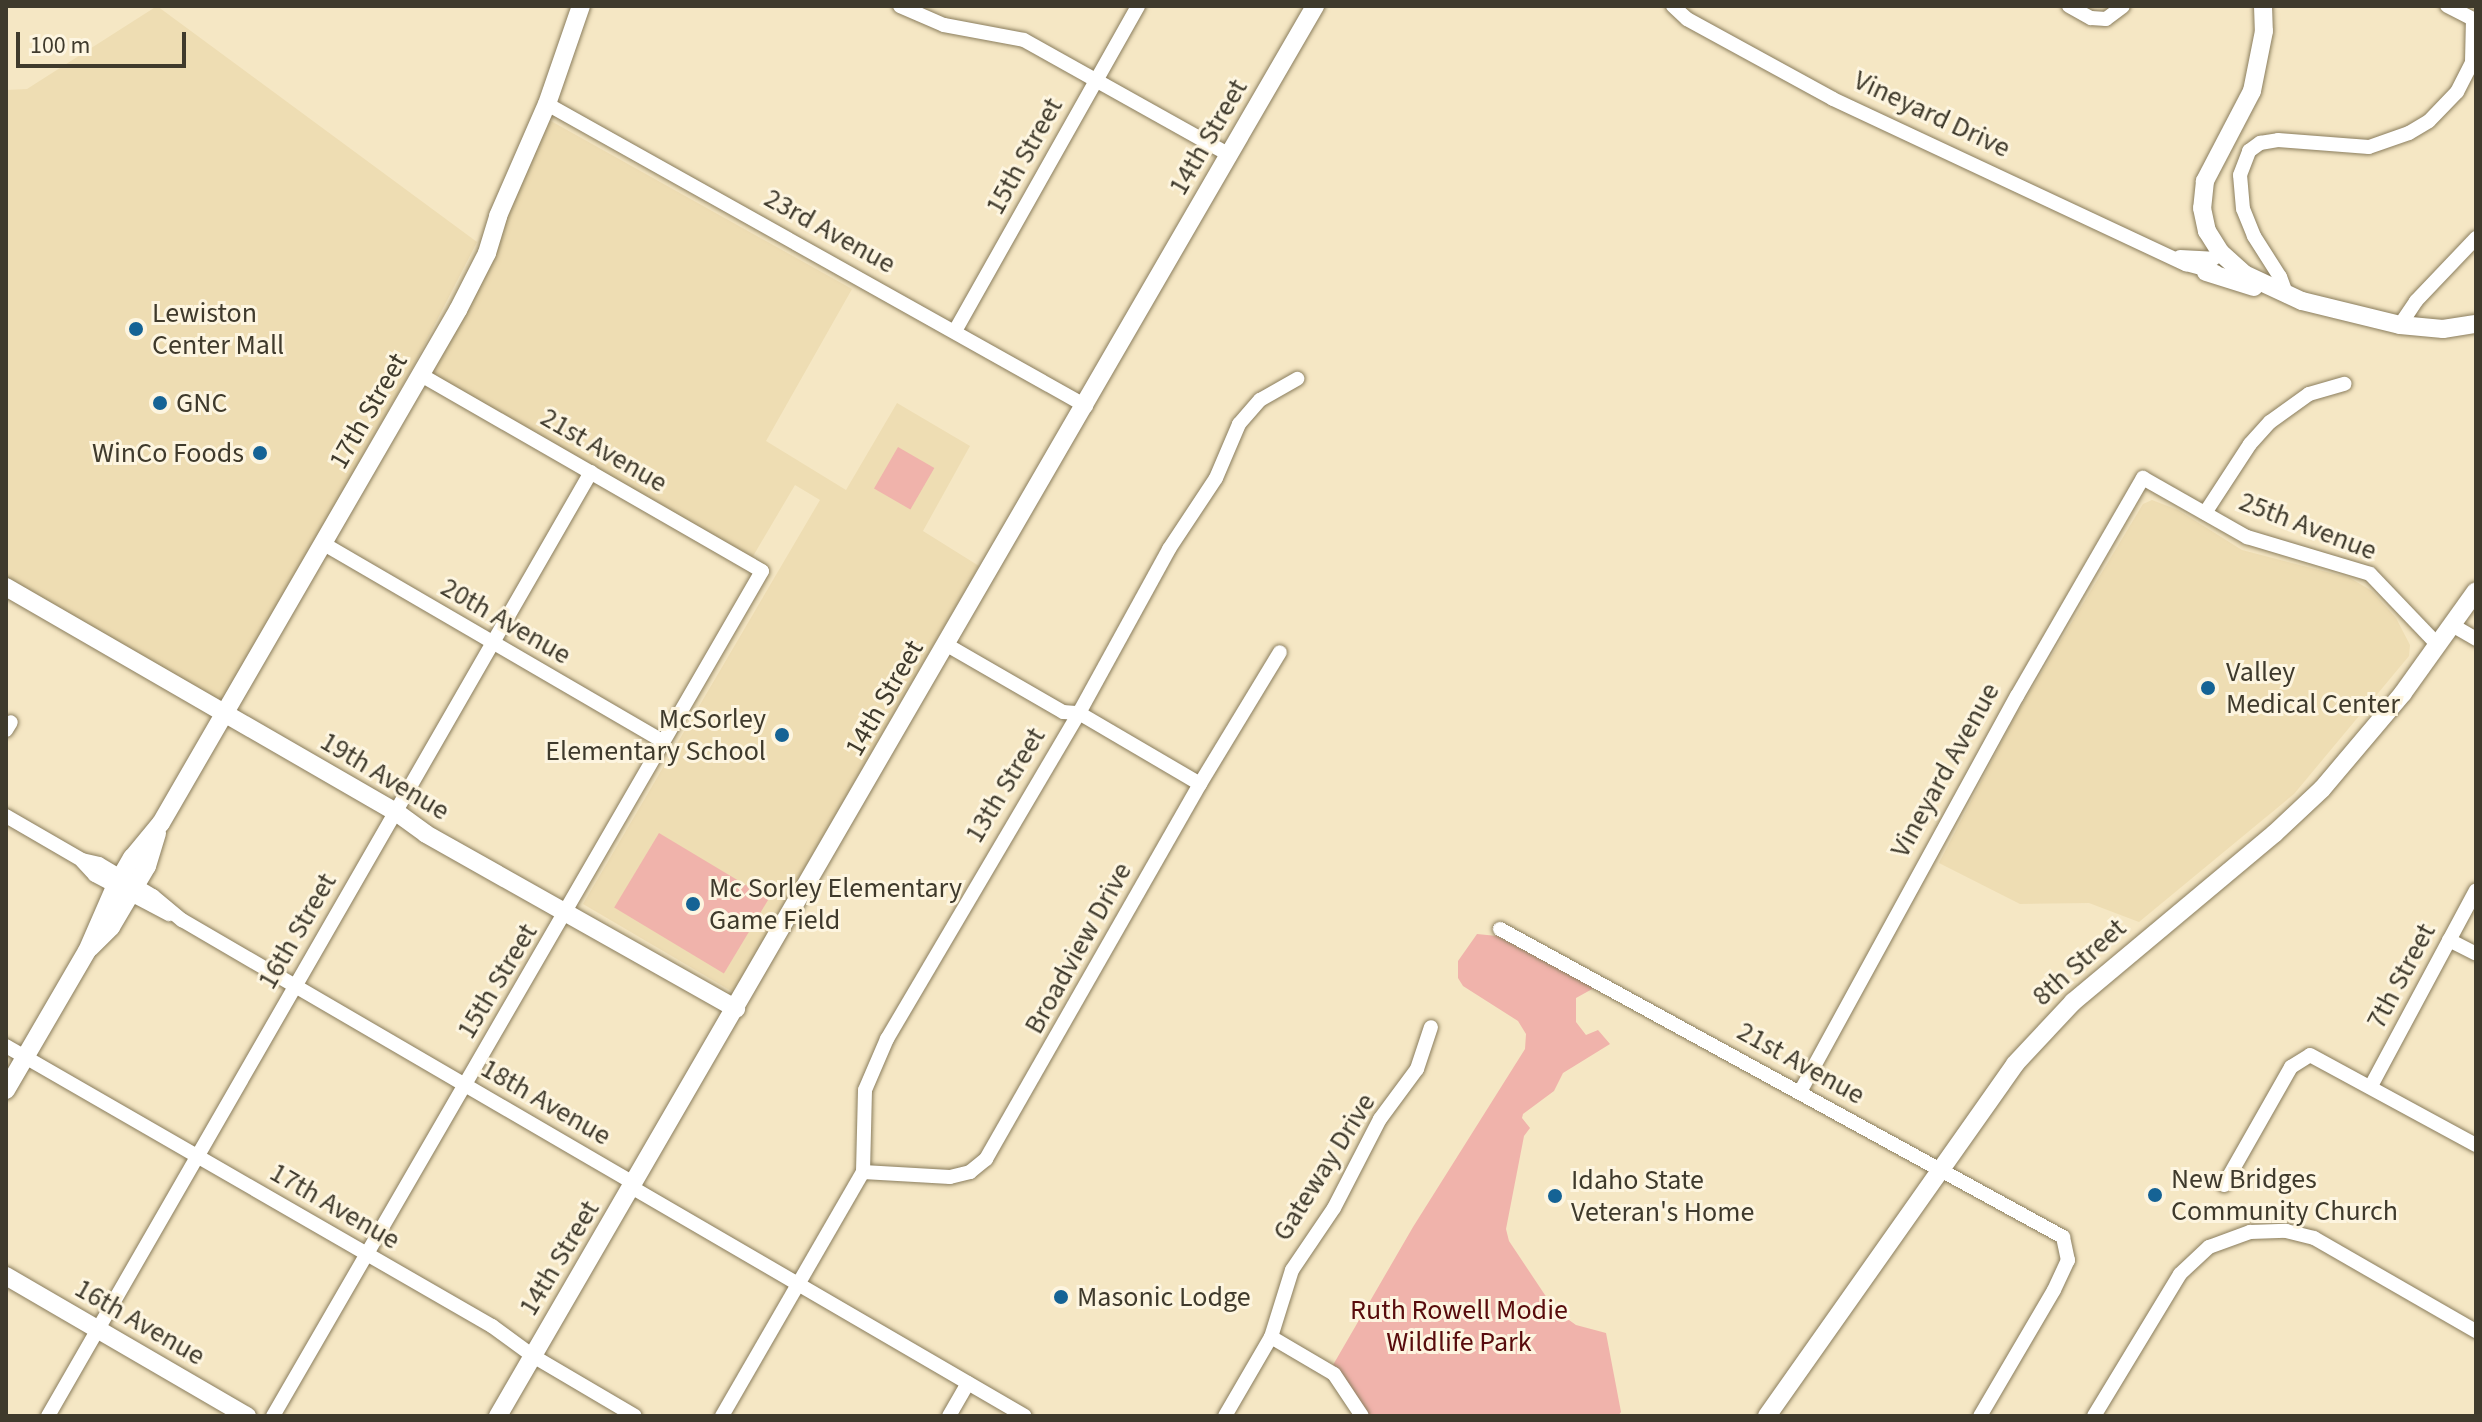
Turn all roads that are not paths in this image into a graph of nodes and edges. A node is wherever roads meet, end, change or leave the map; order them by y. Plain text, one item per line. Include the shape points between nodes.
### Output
1 (581, 6) edge
2 (900, 6) edge
3 (1138, 6) edge
4 (1315, 6) edge
5 (1673, 6) edge
6 (2069, 6) edge
7 (2123, 6) edge
8 (2263, 6) edge
9 (2447, 6) edge
10 (2474, 12) edge
11 (1096, 80) junction
12 (2464, 81) junction
13 (2476, 94) edge
14 (547, 104) junction
15 (1230, 155) junction
16 (2476, 238) edge
17 (2224, 256) junction
18 (2176, 257) junction
19 (2206, 272) junction
20 (2287, 296) junction
21 (2476, 324) edge
22 (2400, 325) junction
23 (955, 331) junction
24 (420, 374) junction
25 (1297, 379) dead end
26 (2345, 384) dead end
27 (1086, 406) junction
28 (591, 472) junction
29 (2143, 478) joint
30 (2205, 513) junction
31 (324, 544) junction
32 (762, 571) joint
33 (6, 587) edge
34 (2476, 591) edge
35 (2452, 625) junction
36 (2476, 639) edge
37 (493, 644) junction
38 (2437, 644) junction
39 (947, 645) junction
40 (1280, 652) dead end
41 (224, 713) junction
42 (1079, 713) junction
43 (663, 741) junction
44 (1200, 784) junction
45 (396, 812) junction
46 (6, 816) edge
47 (125, 886) junction
48 (2476, 890) edge
49 (567, 913) junction
50 (1500, 929) dead end
51 (2449, 940) junction
52 (2476, 954) edge
53 (294, 987) junction
54 (736, 1009) junction
55 (1431, 1027) dead end
56 (6, 1046) edge
57 (25, 1057) junction
58 (466, 1085) junction
59 (2371, 1086) junction
60 (6, 1090) edge
61 (1800, 1092) junction
62 (2476, 1145) edge
63 (197, 1155) junction
64 (1940, 1168) junction
65 (863, 1172) junction
66 (2224, 1185) dead end
67 (634, 1186) junction
68 (364, 1254) junction
69 (6, 1276) edge
70 (798, 1283) junction
71 (100, 1330) junction
72 (2476, 1331) edge
73 (1271, 1337) junction
74 (533, 1356) junction
75 (968, 1383) junction
76 (48, 1416) edge
77 (247, 1416) edge
78 (273, 1416) edge
79 (498, 1416) edge
80 (635, 1416) edge
81 (722, 1416) edge
82 (949, 1416) edge
83 (1025, 1416) edge
84 (1225, 1416) edge
85 (1362, 1416) edge
86 (1767, 1416) edge
87 (1980, 1416) edge
88 (2094, 1416) edge

1 - 14 main road, 17th Street
2 - 11 street via 944,25 1024,40
3 - 11 street, 15th Street
4 - 15 main road, 14th Street
5 - 18 street, Vineyard Drive via 1687,19 1833,99
6 - 7 street via 2091,18 2106,19
8 - 17 main road via 2264,31 2252,91 2202,194 2203,221
9 - 10 street
10 - 12 street via 2473,51
11 - 15 street
11 - 23 street, 15th Street
12 - 13 street
12 - 20 street via 2429,121 2400,137 2356,147 2278,140 2249,151 2240,175 2243,209
14 - 23 street, 23rd Avenue
14 - 24 main road, 17th Street via 478,273
15 - 27 main road, 14th Street
16 - 22 street
17 - 18 street, Vineyard Drive
17 - 19 street via 2217,272
17 - 20 main road via 2244,274
18 - 19 street, Vineyard Drive
19 - 20 main road
20 - 22 main road
21 - 22 main road via 2443,329
23 - 27 street, 23rd Avenue
24 - 28 street, 21st Avenue
24 - 31 main road, 17th Street
25 - 42 street, 13th Street via 1260,400 1239,424 1216,478 1169,549
26 - 30 street via 2309,394 2270,422
27 - 39 main road, 14th Street
28 - 32 street, 21st Avenue
28 - 37 street, 16th Street
29 - 30 street, 25th Avenue
29 - 61 street, Vineyard Avenue
30 - 38 street, 25th Avenue via 2247,537 2370,574
31 - 37 street, 20th Avenue
31 - 41 main road, 17th Street
32 - 43 street, 15th Street
33 - 41 main road, 19th Avenue
34 - 35 main road, 8th Street
35 - 36 street
35 - 38 main road, 8th Street
37 - 43 street, 20th Avenue
37 - 45 street, 16th Street
38 - 64 main road, 8th Street via 2379,723 2314,796 2042,1034
39 - 42 street via 1063,712
39 - 54 main road, 14th Street
40 - 44 street, Broadview Drive
41 - 45 main road, 19th Avenue
41 - 47 main road, 17th Street
42 - 44 street
42 - 65 street, 13th Street via 874,1062 863,1106
43 - 49 street, 15th Street
44 - 65 street, Broadview Drive via 986,1159 970,1172 950,1177
45 - 49 main road, 19th Avenue
45 - 53 street, 16th Street
46 - 47 street, 18th Avenue via 82,860 99,864
47 - 53 street, 18th Avenue
47 - 57 main road, 17th Street via 99,916 87,951
48 - 51 street, 7th Street
49 - 54 main road, 19th Avenue
49 - 58 street, 15th Street
50 - 61 street, 21st Avenue
51 - 52 street
51 - 59 street, 7th Street
53 - 58 street, 18th Avenue
53 - 63 street, 16th Street
54 - 67 main road, 14th Street
55 - 73 street, Gateway Drive via 1417,1069 1380,1119 1334,1208 1292,1270
56 - 57 street, 17th Avenue
57 - 60 main road, 17th Street
57 - 63 street, 17th Avenue
58 - 67 street, 18th Avenue
58 - 68 street, 15th Street
59 - 62 street
59 - 66 street via 2317,1056 2305,1057 2291,1067
61 - 64 street, 21st Avenue
63 - 68 street, 17th Avenue
63 - 71 street, 16th Street
64 - 86 main road, 8th Street
64 - 87 street, 21st Avenue via 2055,1230 2069,1250 2054,1290
65 - 70 street
67 - 70 street, 18th Avenue
67 - 74 main road, 14th Street
68 - 74 street, 17th Avenue via 492,1326
68 - 78 street, 15th Street
69 - 71 main road, 16th Avenue
70 - 75 street, 18th Avenue
70 - 81 street
71 - 76 street, 16th Street
71 - 77 main road, 16th Avenue
72 - 88 street via 2300,1233 2271,1230 2226,1239 2180,1274
73 - 84 street, Gateway Drive
73 - 85 street via 1334,1374
74 - 79 main road, 14th Street
74 - 80 street, 17th Avenue
75 - 82 street
75 - 83 street, 18th Avenue

